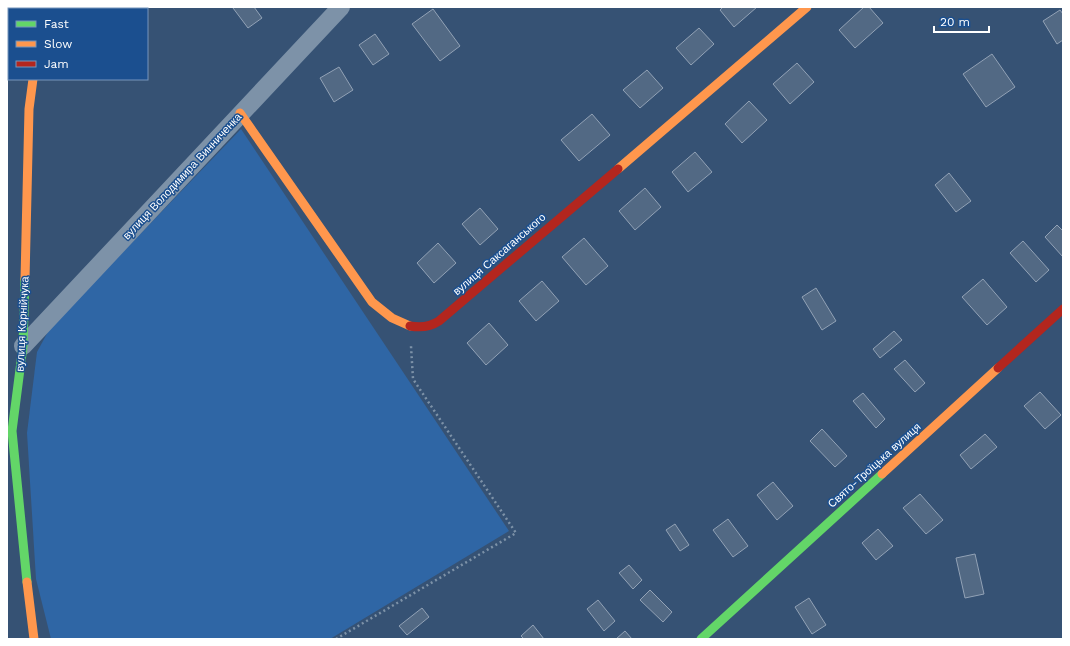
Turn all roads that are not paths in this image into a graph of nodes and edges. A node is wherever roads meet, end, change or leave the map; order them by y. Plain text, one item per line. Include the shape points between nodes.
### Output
1 (341, 7) edge
2 (807, 7) edge
3 (33, 80) edge
4 (240, 113) junction
5 (1063, 309) edge
6 (23, 346) junction
7 (34, 639) edge
8 (701, 639) edge

1 - 4 street, вулиця Володимира Винниченка
2 - 4 street, вулиця Саксаганського via 450,312 431,325 421,327 410,326 390,318 372,302
3 - 6 street, вулиця Корнійчука via 29,109
4 - 6 street, вулиця Володимира Винниченка
5 - 8 street, Свято-Троїцька вулиця
6 - 7 street, вулиця Корнійчука via 12,431

